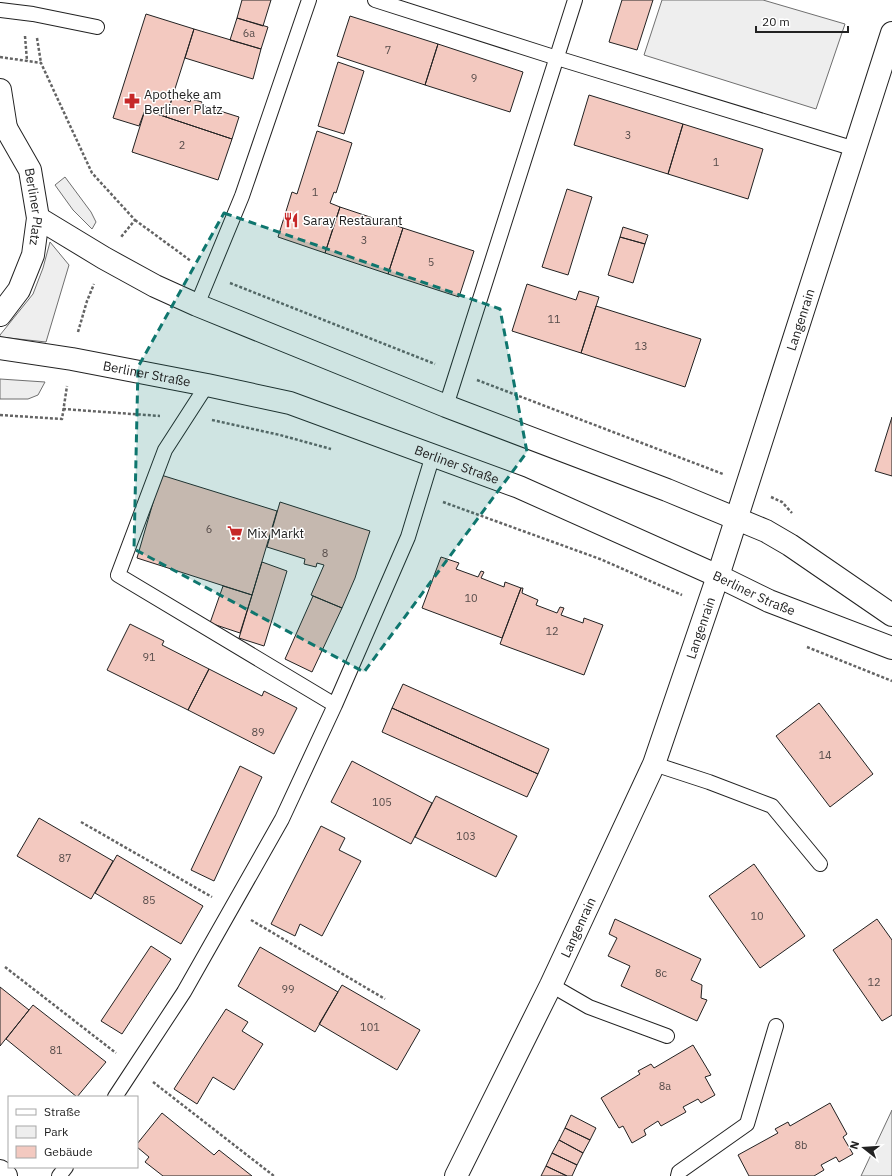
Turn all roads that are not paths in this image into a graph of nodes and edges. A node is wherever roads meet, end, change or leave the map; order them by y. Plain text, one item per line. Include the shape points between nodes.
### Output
1 (308, 0) edge
2 (375, 0) edge
3 (575, 0) edge
4 (0, 10) edge
5 (97, 27) dead end
6 (892, 33) edge
7 (557, 58) junction
8 (0, 90) edge
9 (3, 125) edge
10 (855, 149) junction
11 (38, 218) junction
12 (197, 306) junction
13 (0, 315) edge
14 (0, 348) edge
15 (208, 385) junction
16 (446, 406) junction
17 (433, 456) junction
18 (737, 518) junction
19 (718, 576) junction
20 (892, 615) edge
21 (892, 648) edge
22 (336, 705) junction
23 (654, 764) junction
24 (820, 864) dead end
25 (550, 985) junction
26 (776, 1026) dead end
27 (667, 1036) dead end
28 (116, 1096) edge
29 (65, 1168) edge
30 (0, 1171) edge
31 (6, 1176) edge
32 (59, 1176) edge
33 (456, 1176) edge
34 (678, 1176) edge

1 - 12 lane via 242,196
2 - 7 lane
3 - 7 lane
4 - 5 lane
6 - 10 street, Langenrain
7 - 10 lane
7 - 16 lane
8 - 9 street
9 - 11 street, Berliner Platz via 30,170
10 - 18 street, Langenrain
11 - 12 street via 104,258
11 - 13 street, Berliner Platz via 33,255 19,290
12 - 16 street
14 - 15 street, Berliner Straße
15 - 17 street, Berliner Straße via 290,403
15 - 22 lane via 165,450 118,575
16 - 18 street
17 - 19 street, Berliner Straße via 519,487
17 - 22 lane via 408,537
18 - 19 street, Langenrain
18 - 20 street via 790,545
19 - 21 street, Berliner Straße via 769,601
19 - 23 street, Langenrain
22 - 28 lane via 282,819 184,992
23 - 24 lane via 772,806
23 - 25 street, Langenrain
25 - 27 lane via 589,1007
25 - 33 street, Langenrain
26 - 34 lane via 747,1124 679,1172
29 - 32 lane
30 - 31 street

